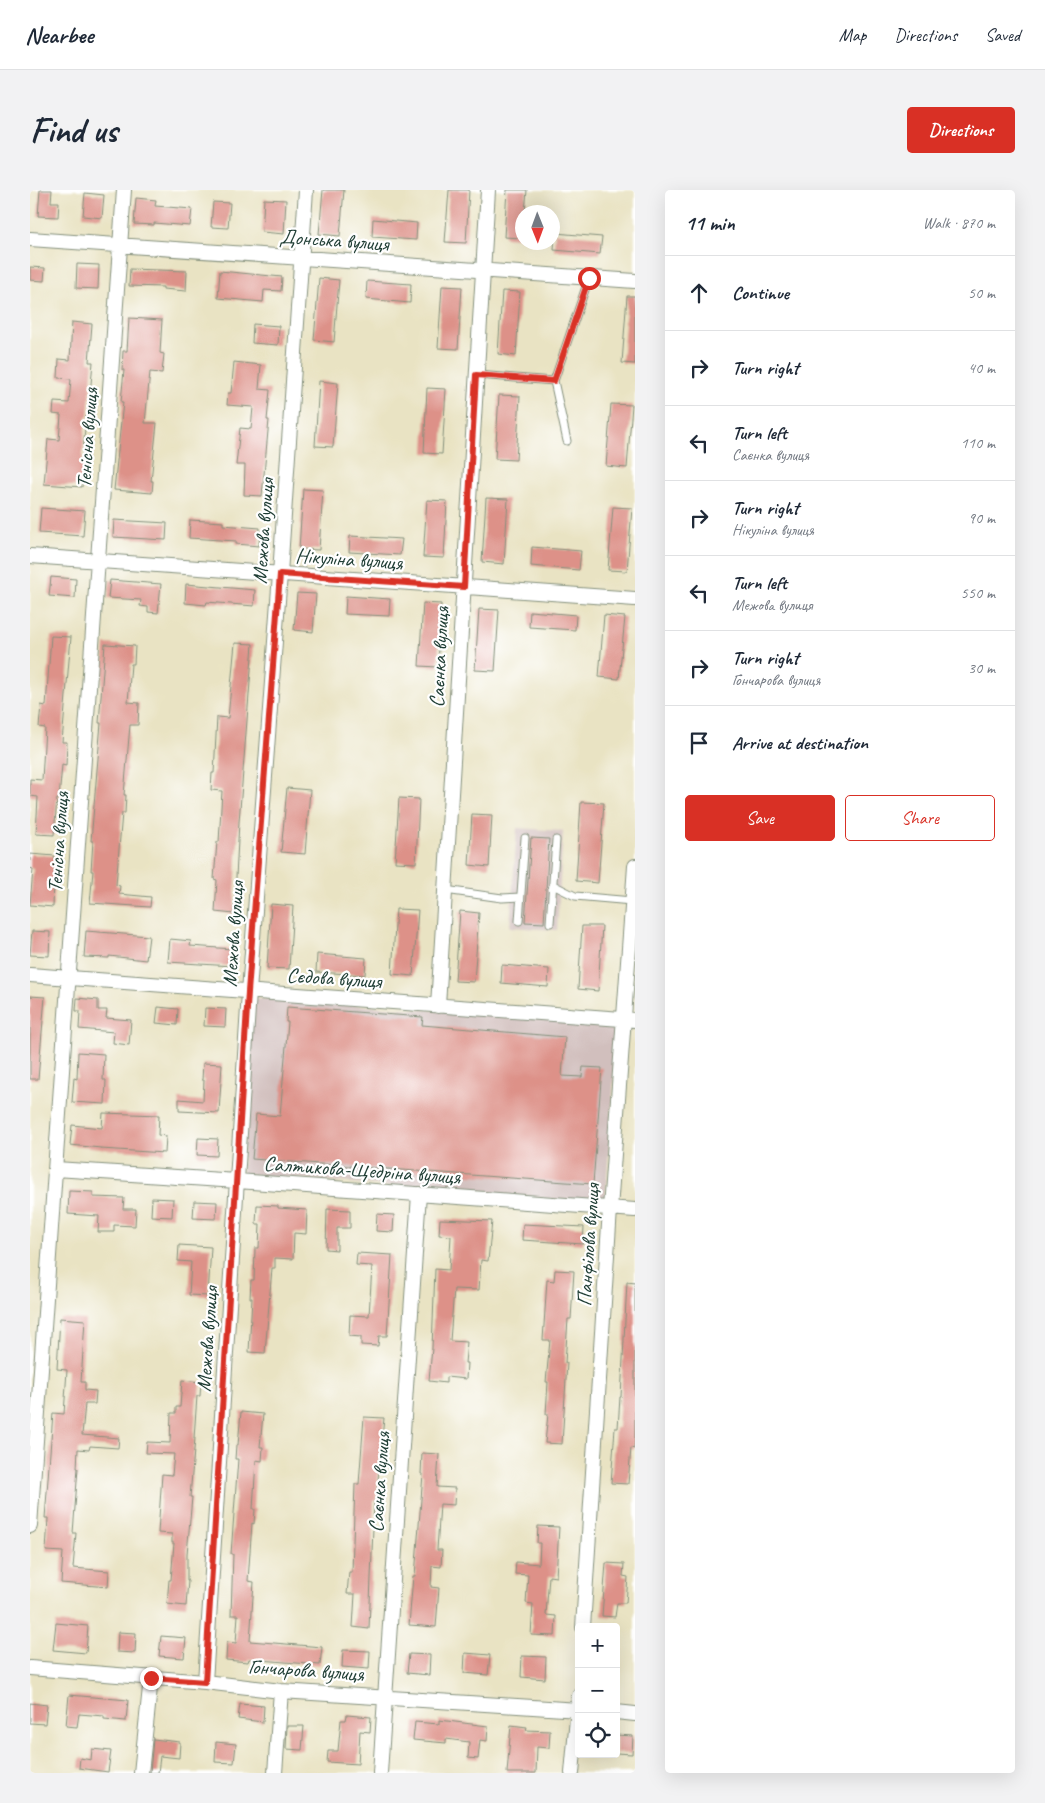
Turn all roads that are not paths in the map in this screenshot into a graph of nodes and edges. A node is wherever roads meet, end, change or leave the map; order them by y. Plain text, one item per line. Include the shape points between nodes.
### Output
1 (124, 190) edge
2 (306, 190) edge
3 (488, 190) edge
4 (30, 239) edge
5 (121, 245) junction
6 (300, 258) junction
7 (483, 270) junction
8 (589, 278) junction
9 (635, 281) edge
10 (476, 375) junction
11 (554, 381) junction
12 (567, 441) dead end
13 (30, 556) edge
14 (98, 561) junction
15 (280, 574) junction
16 (464, 587) junction
17 (635, 599) edge
18 (524, 838) dead end
19 (556, 840) dead end
20 (635, 866) edge
21 (553, 885) junction
22 (445, 890) junction
23 (520, 897) junction
24 (632, 902) junction
25 (519, 921) dead end
26 (550, 923) dead end
27 (30, 975) edge
28 (69, 978) junction
29 (248, 992) junction
30 (438, 1006) junction
31 (629, 1020) edge
32 (56, 1169) junction
33 (237, 1180) junction
34 (419, 1194) junction
35 (610, 1209) junction
36 (635, 1210) edge
37 (30, 1519) edge
38 (30, 1526) edge
39 (583, 1623) edge
40 (30, 1668) edge
41 (151, 1678) junction
42 (205, 1682) junction
43 (281, 1691) junction
44 (385, 1696) junction
45 (575, 1705) edge
46 (620, 1712) edge
47 (577, 1713) edge
48 (635, 1714) edge
49 (142, 1773) edge
50 (275, 1773) edge
51 (380, 1773) edge
52 (572, 1773) edge

1 - 5 street, Тенісна вулиця
2 - 6 street, Межова вулиця
3 - 7 street, Саєнка вулиця
4 - 5 street, Донська вулиця
5 - 6 street, Донська вулиця
5 - 14 street, Тенісна вулиця
6 - 7 street, Донська вулиця
6 - 15 street, Межова вулиця
7 - 8 street, Донська вулиця
7 - 10 street, Саєнка вулиця
8 - 9 street, Донська вулиця
8 - 11 lane
10 - 11 lane
10 - 16 street, Саєнка вулиця
11 - 12 lane
13 - 14 street, Нікуліна вулиця
14 - 15 street, Нікуліна вулиця
14 - 28 street, Тенісна вулиця
15 - 16 street, Нікуліна вулиця
15 - 29 street, Межова вулиця
16 - 17 street, Нікуліна вулиця
16 - 22 street, Саєнка вулиця
18 - 23 lane
19 - 21 lane
20 - 24 street, Панфілова вулиця
21 - 24 lane via 575,896
21 - 26 lane
22 - 23 lane via 502,898
22 - 30 street, Саєнка вулиця
23 - 25 lane
24 - 31 street, Панфілова вулиця
27 - 28 street, Сєдова вулиця
28 - 29 street, Сєдова вулиця
28 - 32 street, Тенісна вулиця
29 - 30 street, Сєдова вулиця
29 - 33 street, Межова вулиця
30 - 31 street, Сєдова вулиця
31 - 35 street, Панфілова вулиця
32 - 33 street, Салтикова-Щедріна вулиця
32 - 37 street, Тенісна вулиця
33 - 34 street, Салтикова-Щедріна вулиця
33 - 42 street, Межова вулиця
34 - 35 street, Салтикова-Щедріна вулиця
34 - 44 street, Саєнка вулиця
35 - 36 street, Салтикова-Щедріна вулиця
35 - 39 street, Панфілова вулиця
37 - 38 street, Тенісна вулиця
40 - 41 street, Гончарова вулиця
41 - 42 street, Гончарова вулиця
41 - 49 street
42 - 43 street, Гончарова вулиця
43 - 44 street, Гончарова вулиця
43 - 50 street
44 - 45 street, Гончарова вулиця
44 - 51 street, Саєнка вулиця
46 - 48 street
47 - 52 street

